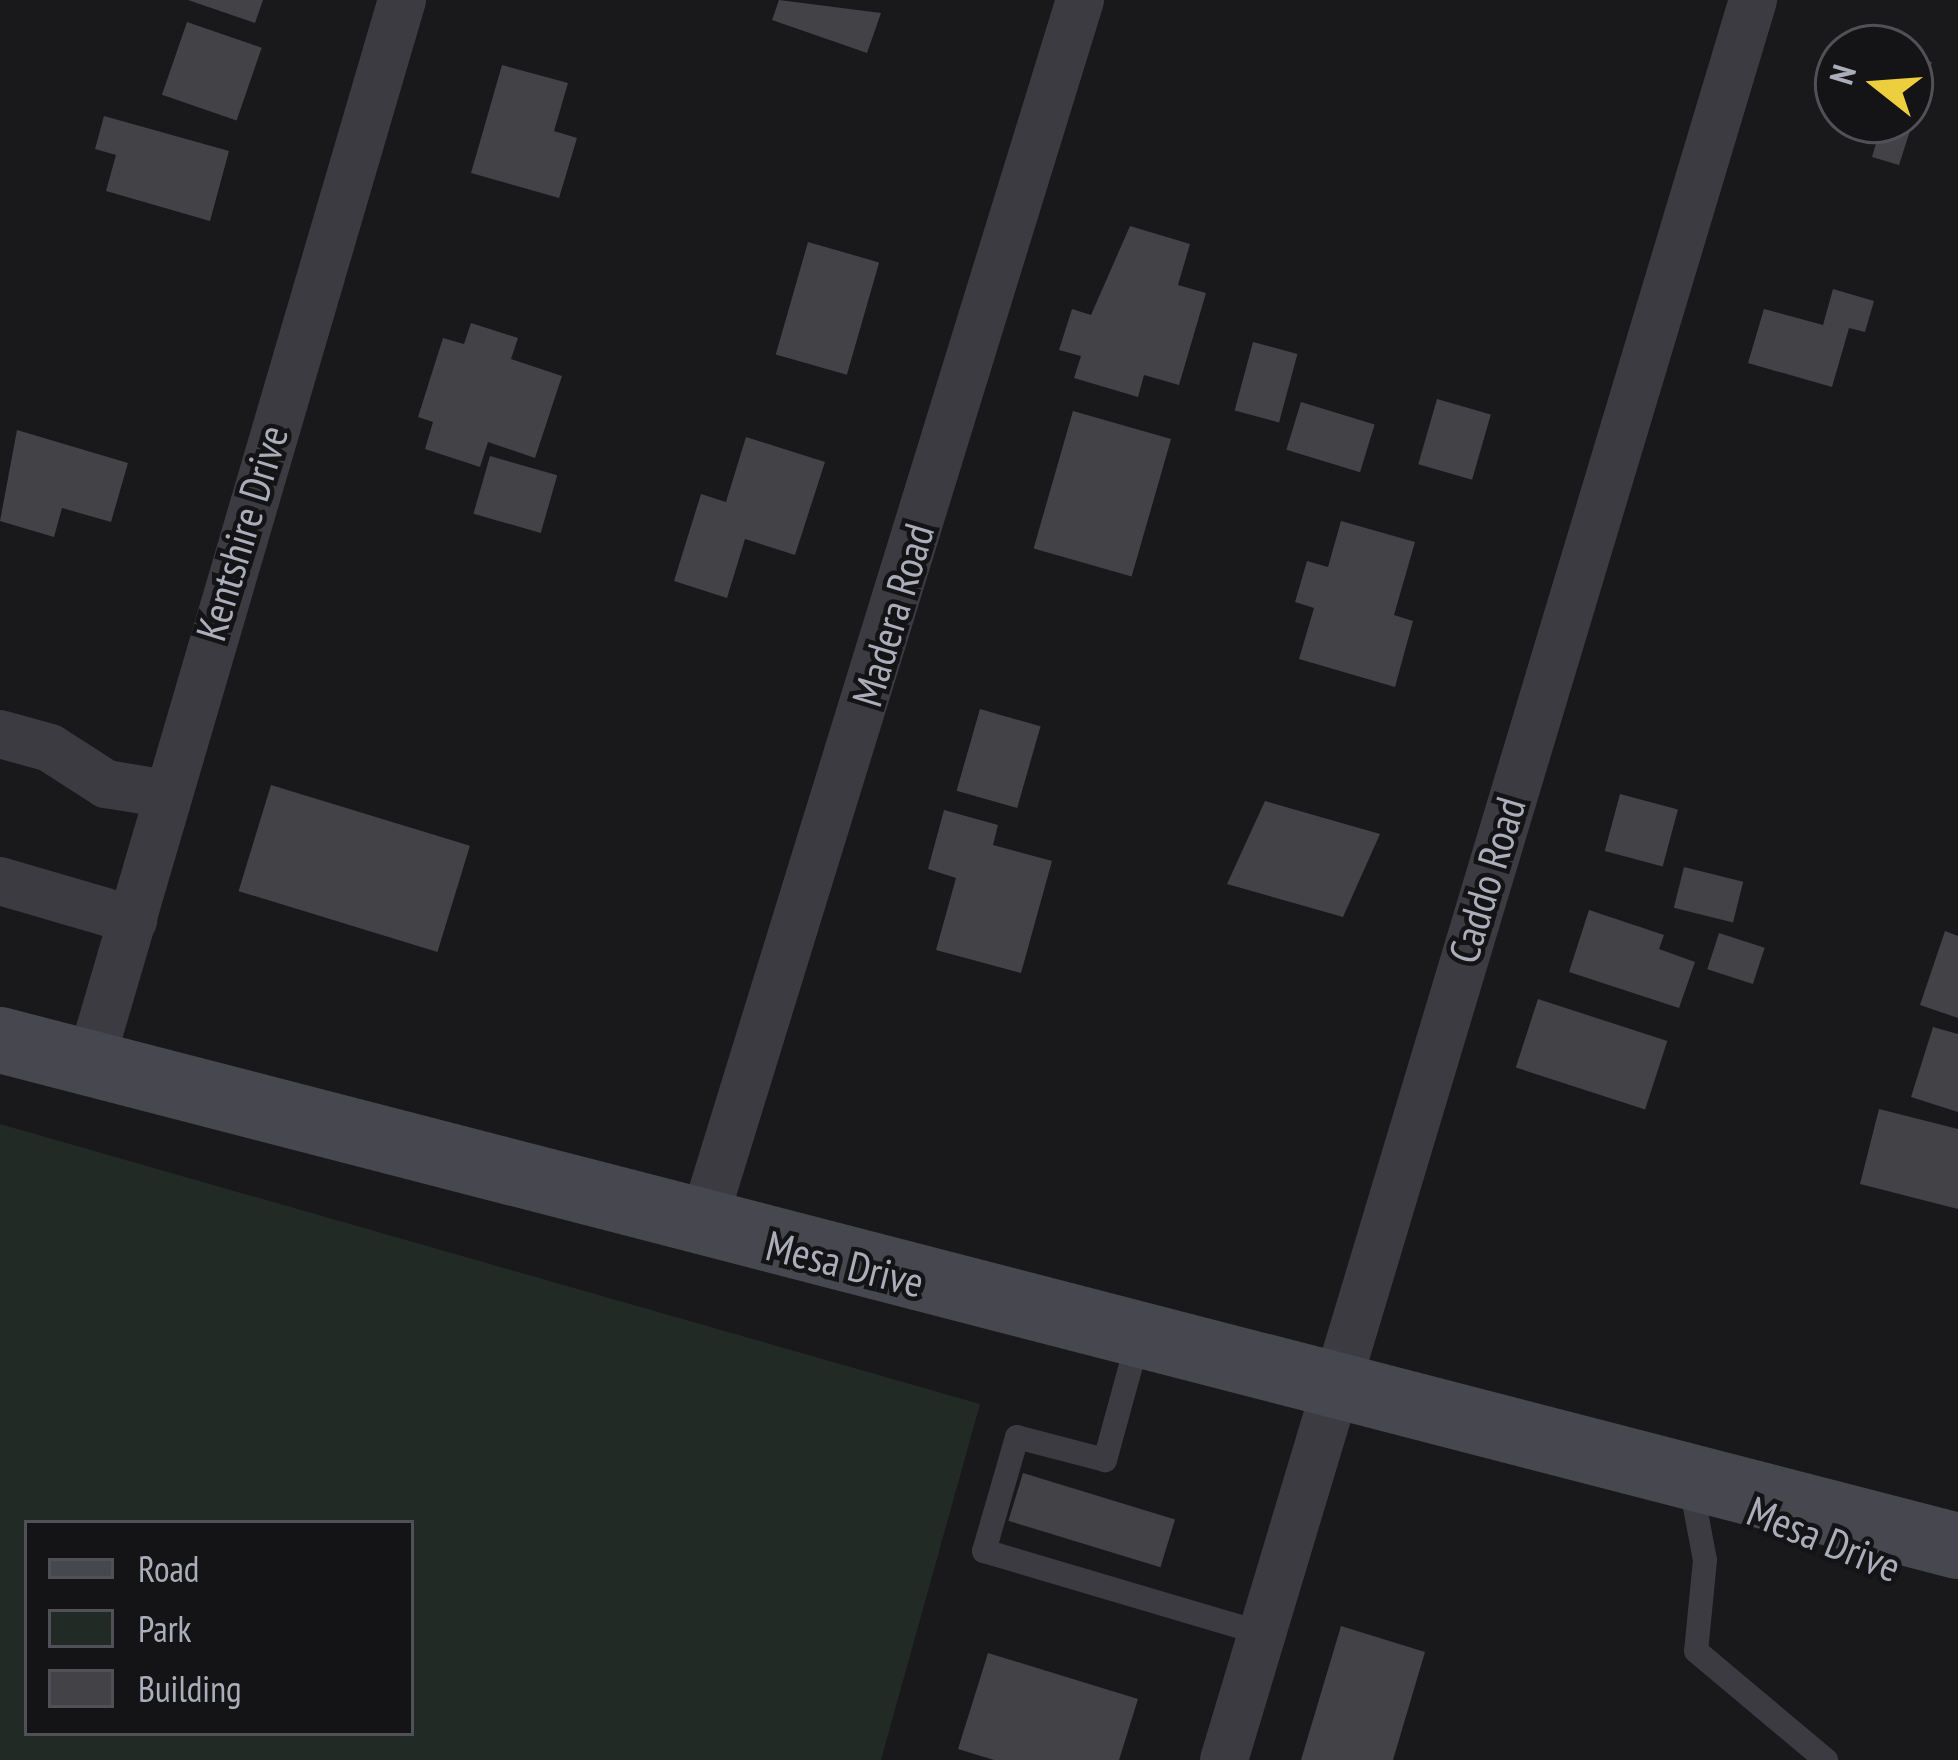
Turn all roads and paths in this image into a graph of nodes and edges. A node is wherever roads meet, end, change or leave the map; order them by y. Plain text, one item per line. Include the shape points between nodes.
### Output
1 (402, 0) edge
2 (1080, 0) edge
3 (1753, 0) edge
4 (0, 734) edge
5 (168, 794) junction
6 (0, 881) edge
7 (134, 920) junction
8 (0, 1040) edge
9 (89, 1067) junction
10 (701, 1229) junction
11 (1139, 1336) junction
12 (1331, 1383) junction
13 (1691, 1486) junction
14 (1958, 1546) edge
15 (1958, 1592) edge
16 (1260, 1633) junction
17 (1224, 1760) edge
18 (1826, 1760) edge

1 - 5 street, Kentshire Drive
2 - 10 street, Madera Road
3 - 12 street, Caddo Road
4 - 5 street via 50,748 106,784
5 - 7 street, Kentshire Drive
6 - 7 street
7 - 9 street, Kentshire Drive
8 - 9 main road, Mesa Drive
9 - 10 main road, Mesa Drive
10 - 11 main road, Mesa Drive
11 - 12 main road, Mesa Drive
11 - 16 lane via 1105,1460 1017,1436 984,1551
12 - 13 main road, Mesa Drive
12 - 16 street, Caddo Road
13 - 14 main road, Mesa Drive
13 - 15 main road, Mesa Drive
13 - 18 lane via 1705,1560 1696,1651
16 - 17 street, Caddo Road

